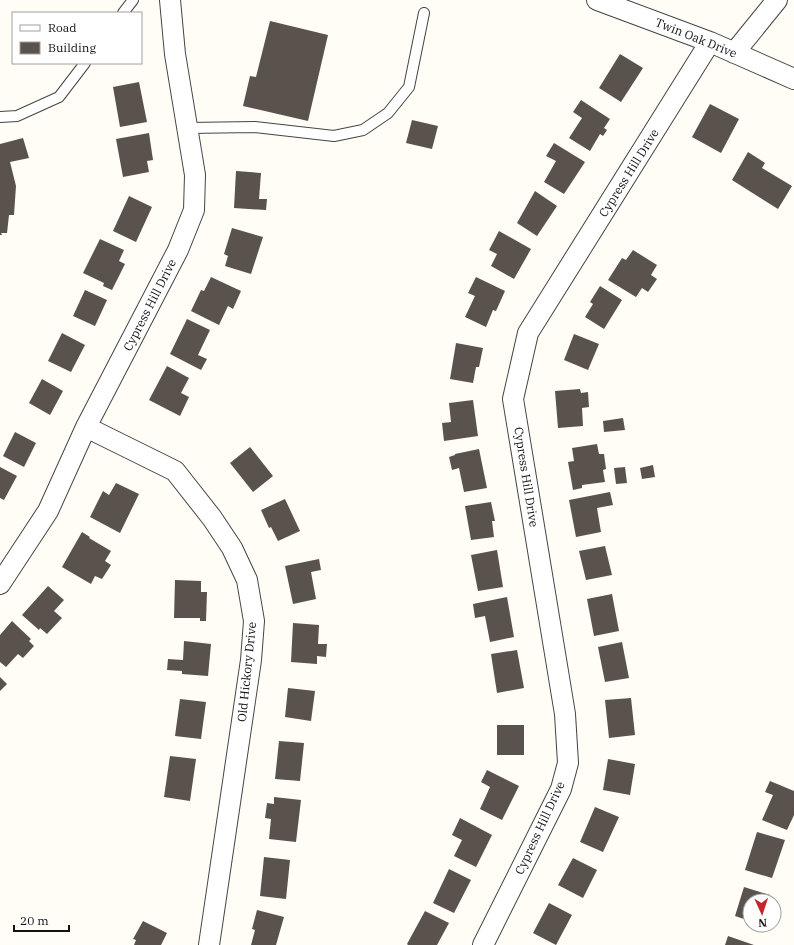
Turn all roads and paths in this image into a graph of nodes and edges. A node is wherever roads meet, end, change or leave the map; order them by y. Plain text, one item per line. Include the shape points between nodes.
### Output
1 (133, 0) edge
2 (170, 0) edge
3 (597, 0) edge
4 (777, 0) edge
5 (124, 12) edge
6 (424, 13) dead end
7 (710, 42) junction
8 (734, 52) junction
9 (84, 64) edge
10 (794, 79) edge
11 (0, 117) edge
12 (187, 128) junction
13 (86, 427) junction
14 (0, 584) edge
15 (209, 945) edge
16 (483, 945) edge

1 - 5 lane
2 - 12 street, Cypress Hill Drive via 175,54
3 - 7 street, Twin Oak Drive
4 - 8 street
6 - 12 lane via 408,87 388,113 363,130 334,136 254,127
7 - 8 street, Twin Oak Drive
7 - 16 street, Cypress Hill Drive via 528,333 513,399 565,714 568,763 561,789
8 - 10 street, Twin Oak Drive
9 - 11 lane via 59,97 17,116
12 - 13 street, Cypress Hill Drive via 195,176 194,210 178,250
13 - 14 street, Cypress Hill Drive via 48,511
13 - 15 street, Old Hickory Drive via 175,471 232,548 247,580 254,621 251,660

